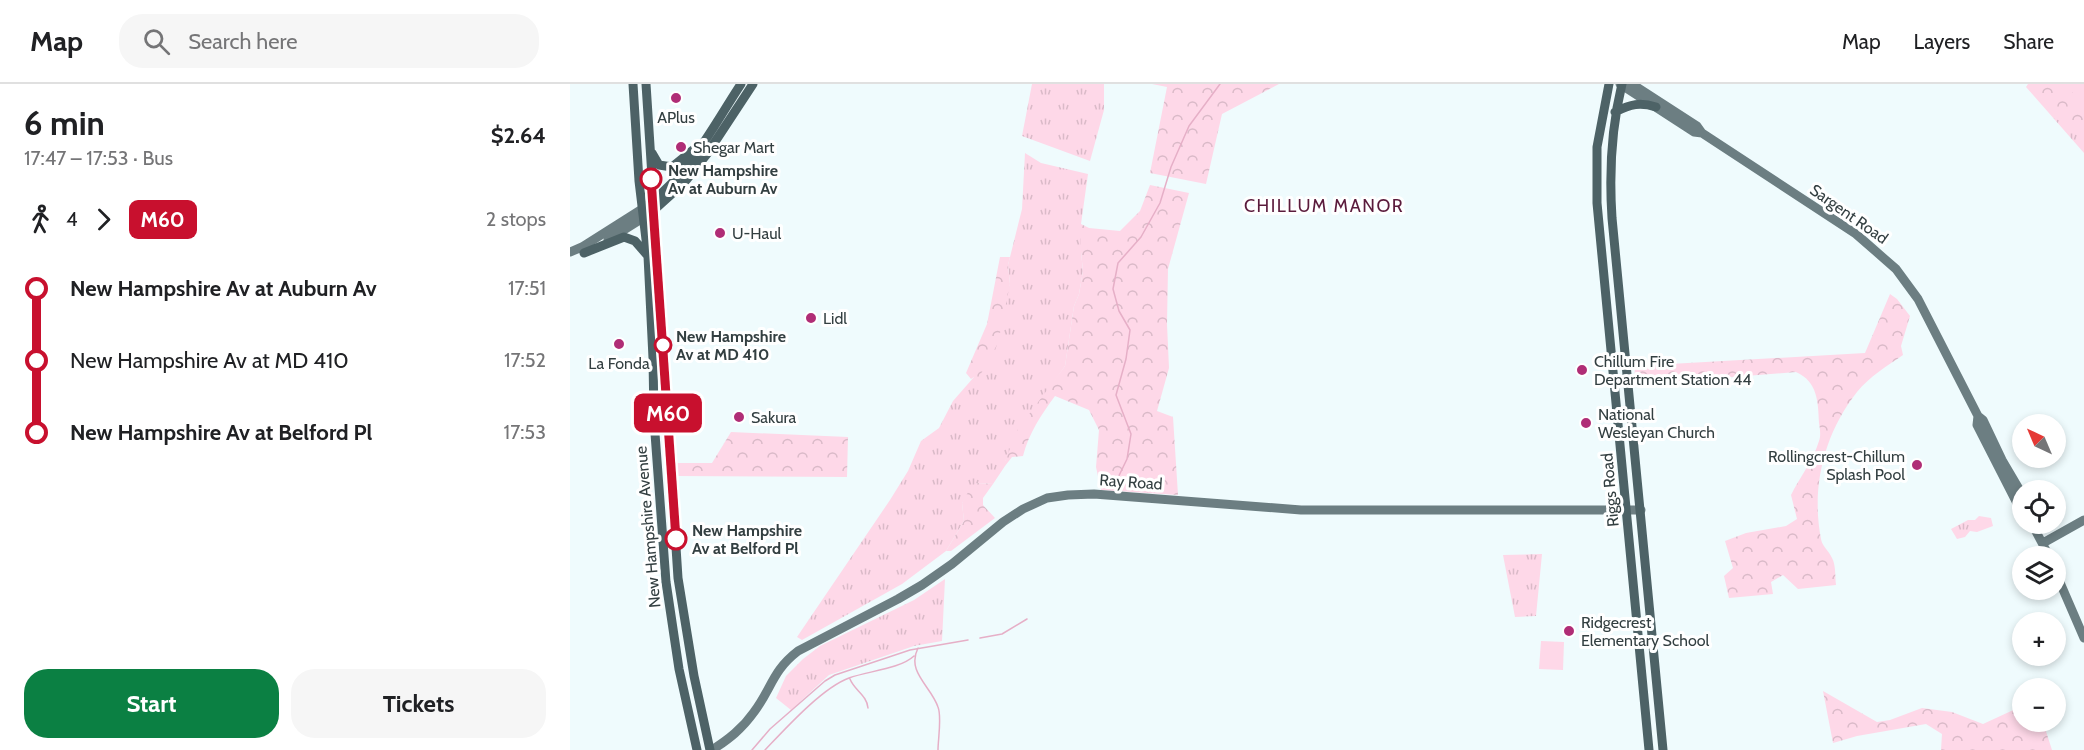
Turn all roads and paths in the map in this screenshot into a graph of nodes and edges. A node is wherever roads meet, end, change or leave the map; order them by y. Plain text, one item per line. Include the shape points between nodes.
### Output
1 (633, 84) edge
2 (646, 84) edge
3 (741, 84) edge
4 (753, 84) edge
5 (1608, 84) edge
6 (1624, 84) edge
7 (1656, 107) junction
8 (1615, 112) junction
9 (1702, 133) junction
10 (708, 136) junction
11 (650, 146) junction
12 (654, 205) junction
13 (643, 214) junction
14 (570, 252) edge
15 (584, 253) junction
16 (648, 256) junction
17 (570, 257) edge
18 (1978, 416) junction
19 (2014, 480) edge
20 (2012, 493) edge
21 (1641, 510) junction
22 (1627, 511) junction
23 (2084, 520) edge
24 (2038, 534) edge
25 (2043, 543) junction
26 (2044, 546) edge
27 (2066, 596) edge
28 (2084, 638) edge
29 (697, 750) edge
30 (711, 750) edge
31 (1649, 750) edge
32 (1663, 750) edge

1 - 13 main road, New Hampshire Avenue
2 - 11 main road, New Hampshire Avenue
3 - 10 main road
4 - 12 main road via 684,183
5 - 22 main road, Riggs Road via 1598,136 1596,182
6 - 7 main road, Sargent Road
6 - 8 main road, Riggs Road
6 - 9 main road, Sargent Road via 1697,126
7 - 8 main road via 1630,104
7 - 9 main road, Sargent Road via 1694,132
8 - 21 main road, Riggs Road via 1611,210
9 - 18 main road, Sargent Road via 1856,234 1898,271 1918,299
10 - 11 main road via 672,167 659,165
10 - 12 main road via 684,172
11 - 12 main road, New Hampshire Avenue
12 - 13 main road
12 - 30 main road, New Hampshire Avenue via 679,579 694,676
13 - 14 main road
13 - 15 main road
13 - 16 main road, New Hampshire Avenue
15 - 16 main road via 624,237
15 - 17 main road
16 - 29 main road, New Hampshire Avenue via 654,420 666,582 679,669
18 - 19 main road, Sargent Road
18 - 20 main road, Sargent Road via 1977,425
21 - 22 main road, Ray Road
21 - 32 main road, Riggs Road
22 - 30 main road, Ray Road via 1301,510 1094,494 1047,498 1013,514 952,564 901,597 798,651 776,673 744,726
22 - 31 main road, Riggs Road
23 - 25 main road
24 - 25 main road
25 - 26 main road
27 - 28 main road

